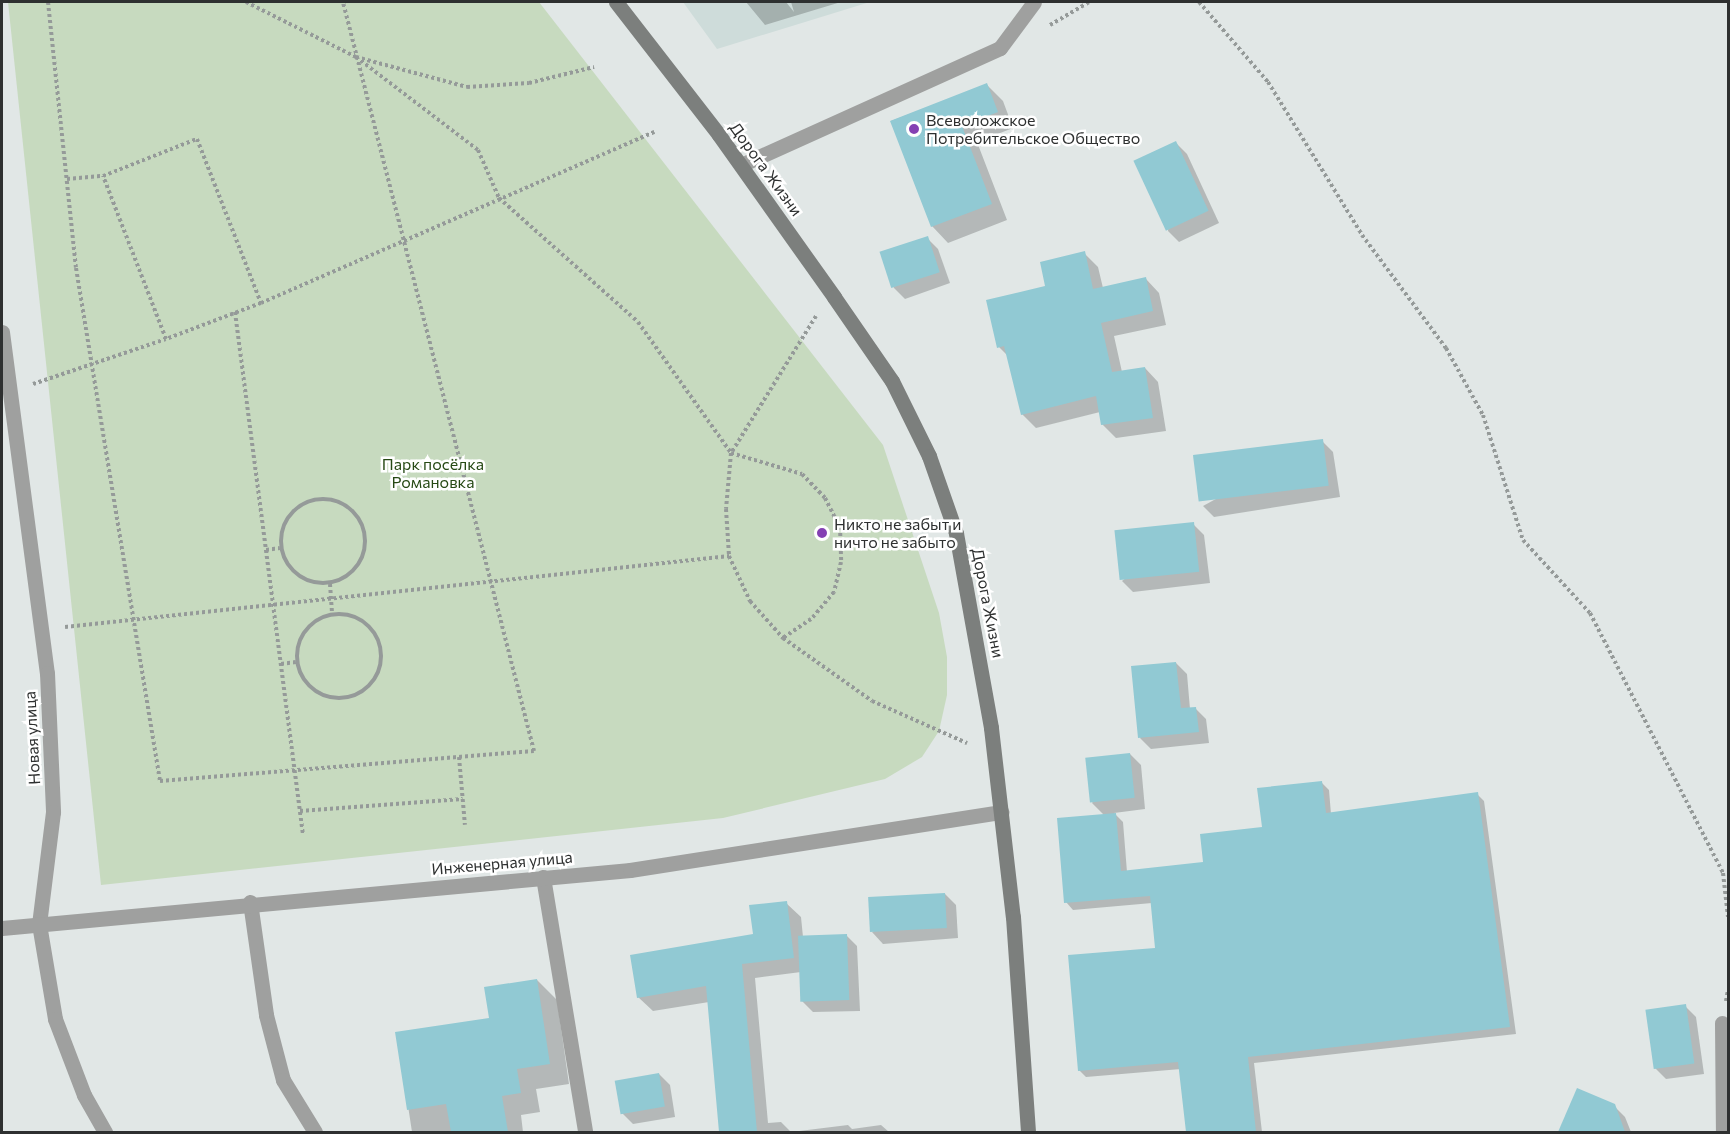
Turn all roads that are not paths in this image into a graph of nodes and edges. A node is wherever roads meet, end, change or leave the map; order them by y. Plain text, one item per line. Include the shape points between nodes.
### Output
1 (616, 2) edge
2 (1034, 2) edge
3 (741, 165) junction
4 (2, 332) edge
5 (1002, 812) junction
6 (543, 877) junction
7 (250, 903) junction
8 (39, 924) junction
9 (2, 928) edge
10 (1722, 1023) dead end
11 (105, 1132) edge
12 (315, 1132) edge
13 (585, 1132) edge
14 (1028, 1132) edge
15 (1723, 1132) edge

1 - 3 main road, Дорога Жизни
2 - 3 street via 1000,48
3 - 5 main road, Дорога Жизни via 892,381 929,456 956,533 975,624
4 - 8 street, Новая улица via 41,629 53,812
5 - 6 street, Инженерная улица via 630,870
5 - 14 main road, Дорога Жизни
6 - 7 street, Инженерная улица
6 - 13 street
7 - 8 street, Инженерная улица
7 - 12 street via 266,1015 283,1080
8 - 9 street, Инженерная улица
8 - 11 street, Новая улица via 56,1019 84,1095
10 - 15 street

